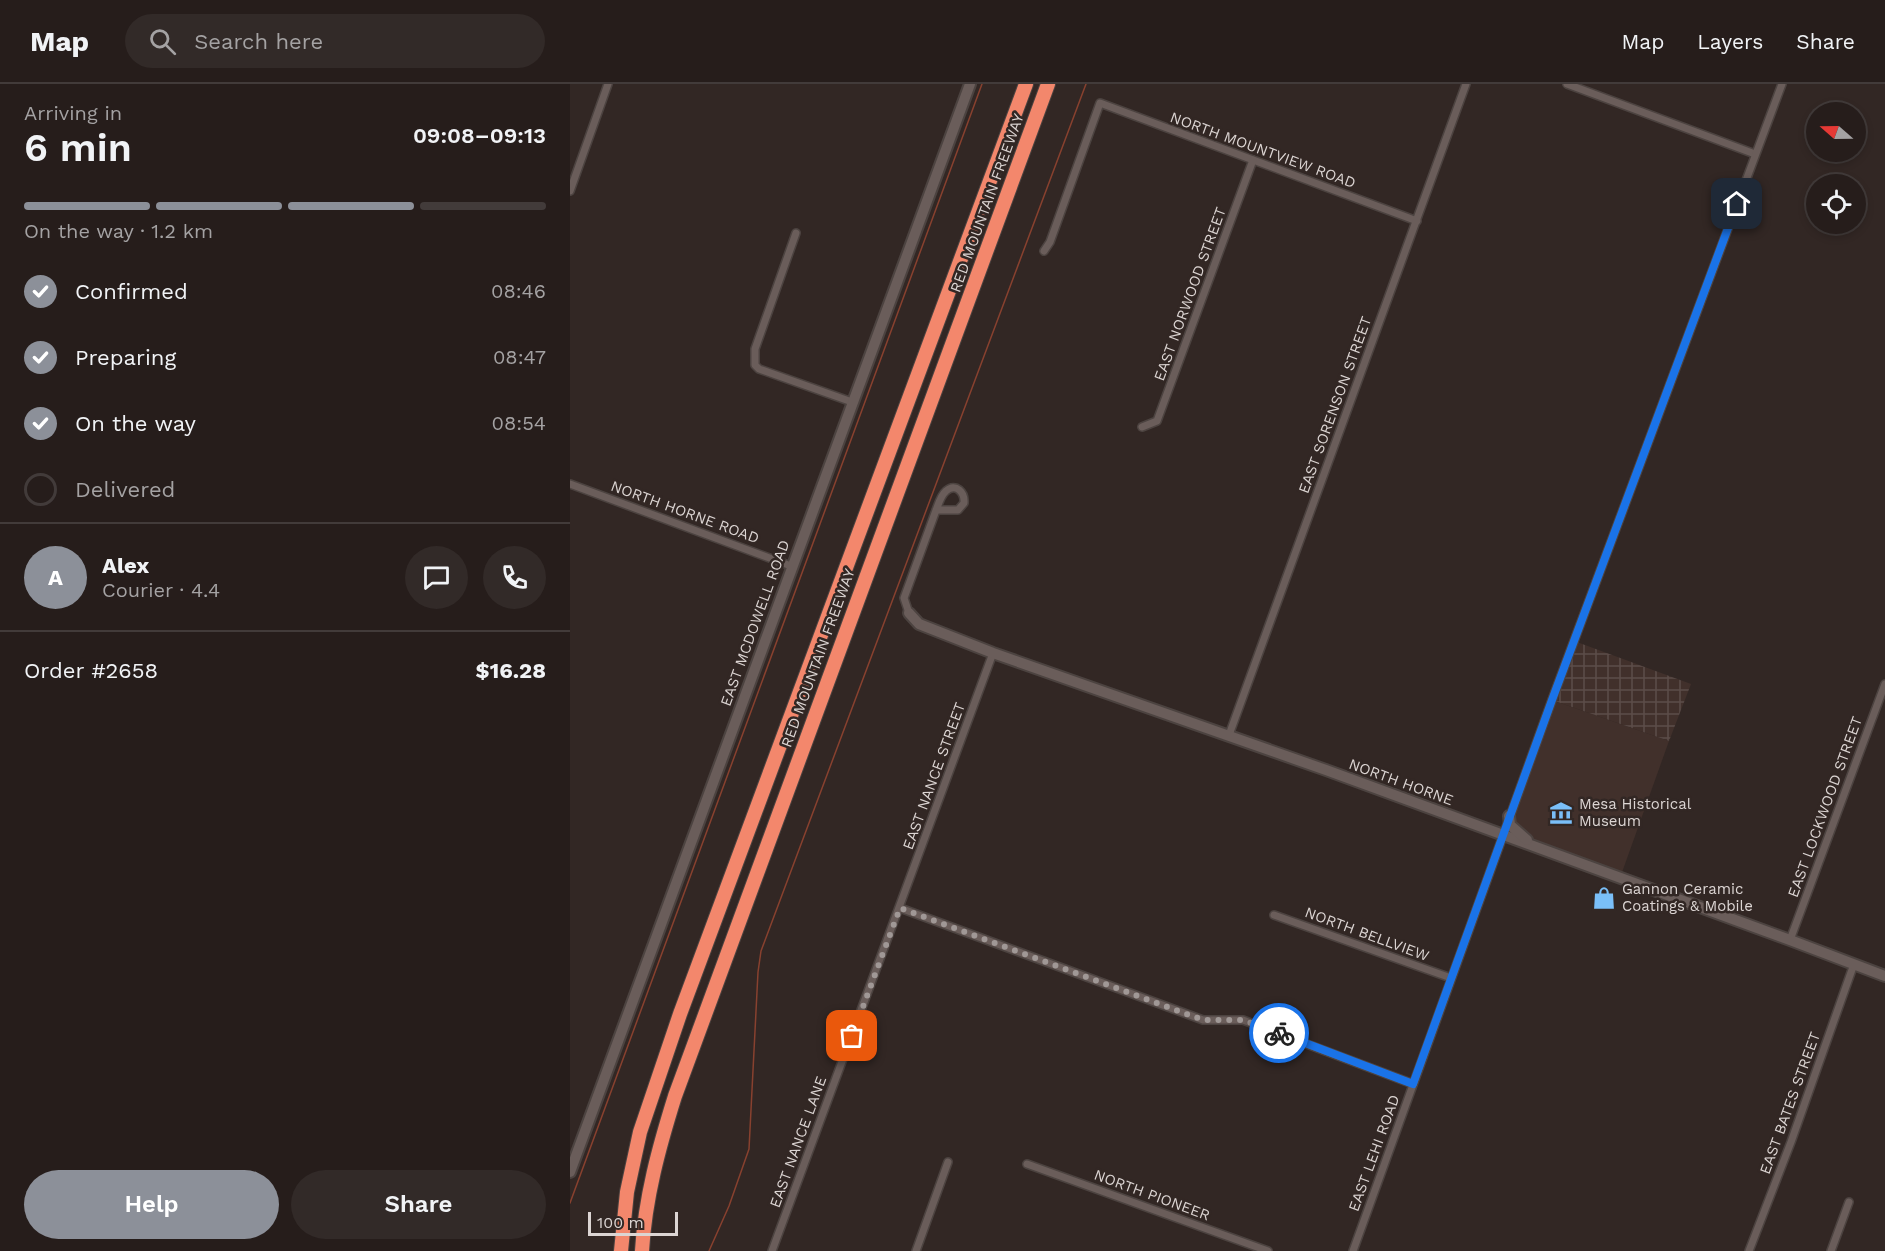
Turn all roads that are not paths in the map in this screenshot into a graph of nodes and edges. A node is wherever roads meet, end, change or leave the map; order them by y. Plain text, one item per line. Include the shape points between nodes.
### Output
1 (608, 84) edge
2 (970, 84) edge
3 (1026, 84) edge
4 (1048, 84) edge
5 (1466, 84) edge
6 (1567, 84) edge
7 (1782, 84) edge
8 (1755, 154) junction
9 (1253, 160) junction
10 (570, 192) edge
11 (1417, 221) junction
12 (796, 233) dead end
13 (1044, 251) dead end
14 (852, 402) junction
15 (1142, 427) dead end
16 (570, 484) edge
17 (936, 510) dead end
18 (791, 566) junction
19 (909, 613) joint
20 (993, 653) junction
21 (1885, 684) edge
22 (1229, 735) junction
23 (1509, 816) junction
24 (1503, 835) junction
25 (1546, 850) junction
26 (900, 908) junction
27 (1274, 915) dead end
28 (1790, 940) junction
29 (1854, 964) junction
30 (1885, 976) edge
31 (1451, 978) junction
32 (1413, 1084) junction
33 (948, 1162) dead end
34 (1027, 1164) dead end
35 (570, 1172) edge
36 (1849, 1202) dead end
37 (621, 1251) edge
38 (642, 1251) edge
39 (772, 1251) edge
40 (916, 1251) edge
41 (1268, 1251) edge
42 (1353, 1251) edge
43 (1749, 1251) edge
44 (1831, 1251) edge

1 - 10 street
2 - 14 street, EAST MCDOWELL ROAD
3 - 37 highway, RED MOUNTAIN FREEWAY via 676,1024 640,1132 627,1192
4 - 38 highway, RED MOUNTAIN FREEWAY via 675,1096 649,1196
5 - 11 street, EAST SORENSON STREET
6 - 8 street
7 - 8 street, EAST LEHI ROAD
8 - 23 street, EAST LEHI ROAD
9 - 11 street, NORTH MOUNTVIEW ROAD
9 - 13 street, NORTH MOUNTVIEW ROAD via 1100,104
9 - 15 street, EAST NORWOOD STREET via 1157,421
11 - 22 street, EAST SORENSON STREET
12 - 14 street via 754,363 756,368
14 - 18 street, EAST MCDOWELL ROAD
16 - 18 street, NORTH HORNE ROAD
17 - 19 street via 904,598
18 - 35 street, EAST MCDOWELL ROAD
19 - 20 street, NORTH HORNE via 919,624
20 - 22 street, NORTH HORNE
20 - 26 street, EAST NANCE STREET
21 - 28 street, EAST LOCKWOOD STREET
22 - 24 street, NORTH HORNE
23 - 24 street, EAST LEHI ROAD
23 - 25 street via 1510,825 1517,832
24 - 25 street, NORTH HORNE
24 - 31 street, EAST LEHI ROAD
25 - 28 street, NORTH HORNE
26 - 32 street via 1203,1020 1243,1020
26 - 39 street, EAST NANCE LANE
27 - 31 street, NORTH BELLVIEW
28 - 29 street, NORTH HORNE
29 - 30 street, NORTH HORNE
29 - 43 street, EAST BATES STREET
31 - 32 street, EAST LEHI ROAD
32 - 42 street, EAST LEHI ROAD
33 - 40 street
34 - 41 street, NORTH PIONEER
36 - 44 street

